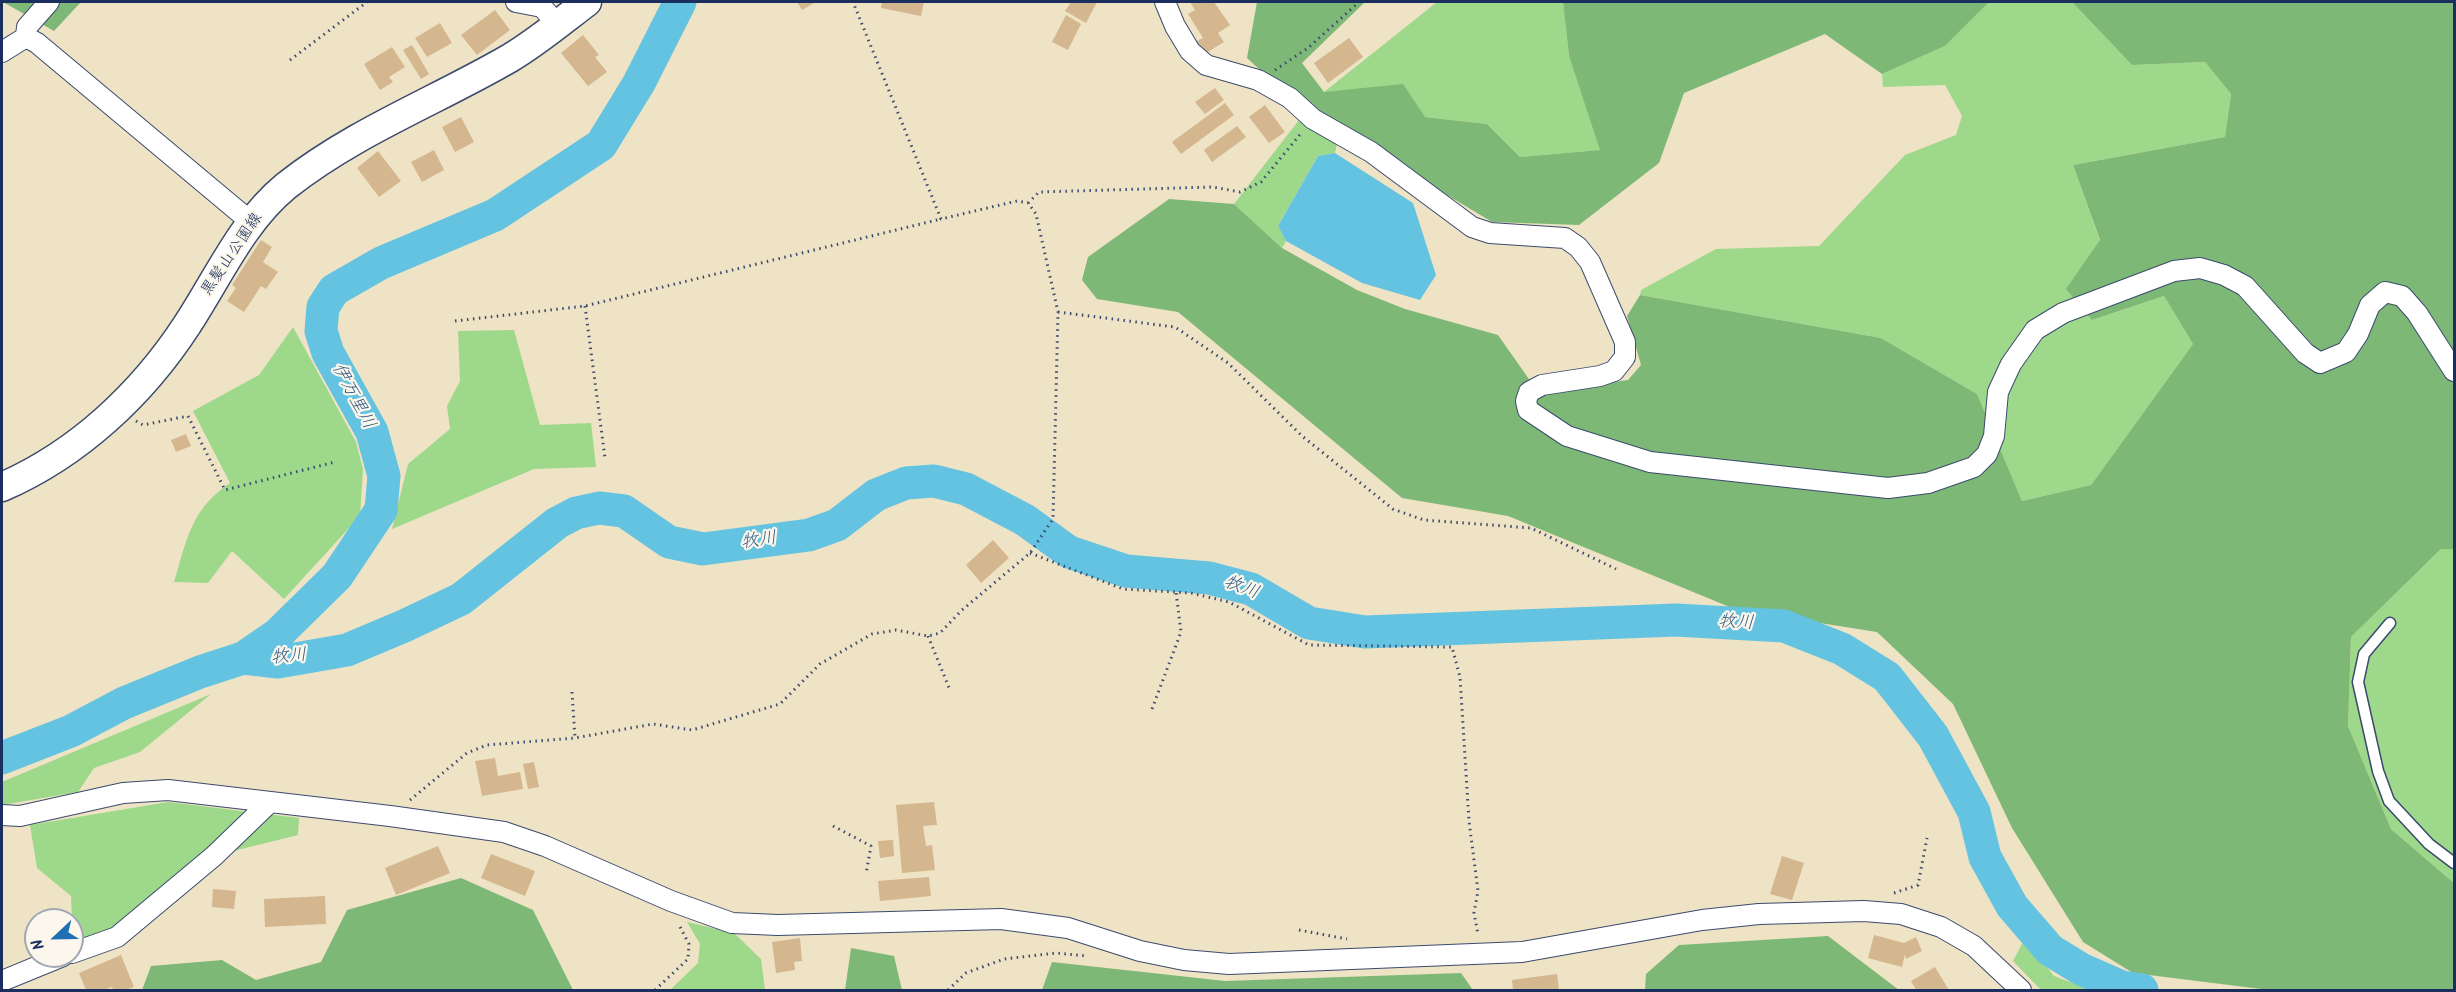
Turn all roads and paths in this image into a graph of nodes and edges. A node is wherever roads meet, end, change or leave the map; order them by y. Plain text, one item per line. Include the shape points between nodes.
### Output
1 (49, 2) edge
2 (367, 2) edge
3 (516, 2) edge
4 (587, 2) edge
5 (854, 2) edge
6 (1165, 2) edge
7 (1359, 2) edge
8 (558, 25) junction
9 (26, 37) junction
10 (2, 52) edge
11 (290, 60) dead end
12 (1258, 80) junction
13 (1313, 119) junction
14 (1028, 203) junction
15 (941, 219) junction
16 (251, 222) junction
17 (585, 306) junction
18 (1058, 312) junction
19 (455, 321) dead end
20 (2454, 371) edge
21 (116, 411) junction
22 (605, 458) dead end
23 (335, 462) dead end
24 (2, 487) edge
25 (1030, 553) junction
26 (1616, 568) dead end
27 (1176, 592) junction
28 (2390, 623) dead end
29 (928, 636) junction
30 (950, 690) dead end
31 (572, 692) dead end
32 (1152, 710) dead end
33 (575, 738) junction
34 (269, 803) junction
35 (2, 815) edge
36 (390, 816) junction
37 (833, 826) dead end
38 (1927, 838) dead end
39 (2454, 863) edge
40 (866, 874) dead end
41 (671, 901) junction
42 (1864, 911) junction
43 (84, 948) edge
44 (1482, 955) junction
45 (1088, 956) dead end
46 (34, 968) edge
47 (2, 981) edge
48 (655, 990) edge
49 (948, 990) edge
50 (2021, 990) edge

1 - 9 street via 27,27
2 - 11 path
3 - 8 street via 542,7
4 - 8 main road, 黒髪山公園線
5 - 15 path
6 - 12 street via 1190,51 1206,65
7 - 12 path via 1308,48
8 - 16 main road, 黒髪山公園線 via 512,57 328,154 284,187
9 - 10 street
9 - 16 street
12 - 13 street via 1290,98
13 - 14 path via 1261,182 1239,192 1213,187 1039,192
13 - 20 street via 1371,152 1472,227 1490,233 1565,238 1578,247 1590,262 1625,342 1625,357 1614,371 1600,376 1542,384 1529,392 1528,410 1567,436 1650,462 1888,488 1928,483 1974,467 1986,454 1994,436 1998,392 2011,364 2035,330 2063,313 2174,270 2200,268 2245,286 2305,353 2320,363 2346,352 2370,305 2385,292 2402,296
14 - 15 path via 1017,201
14 - 18 path via 1036,214
15 - 17 path
16 - 21 main road, 黒髪山公園線 via 187,326 156,368
17 - 19 path
17 - 22 path
18 - 25 path via 1053,519
18 - 26 path via 1175,327 1228,363 1302,436 1394,509 1424,520 1531,528
21 - 23 path via 143,425 188,416 225,490
21 - 24 main road, 黒髪山公園線 via 71,448
25 - 27 path via 1123,589
25 - 29 path via 940,633
27 - 32 path via 1181,632
27 - 44 path via 1229,602 1309,645 1452,647 1460,677 1469,821 1478,891 1474,914
28 - 39 lane via 2364,654 2358,682 2378,771 2390,801 2429,844
29 - 30 path
29 - 33 path via 896,630 872,634 820,664 780,704 715,725 692,730 653,724
31 - 33 path
33 - 36 path via 487,745 467,753
34 - 35 street via 168,790 123,793 20,816
34 - 36 street
34 - 43 street via 214,856 117,937
36 - 41 street via 504,832
37 - 40 path via 871,846
38 - 42 path via 1918,885 1867,902
41 - 44 street via 732,923 1000,919 1068,928 1140,951 1184,960 1230,964
41 - 48 path via 690,944 688,959
42 - 44 street via 1702,920 1522,952
42 - 50 street via 1901,914 1941,927 1974,946
45 - 49 path via 1056,953 1004,959 966,973
46 - 47 street

